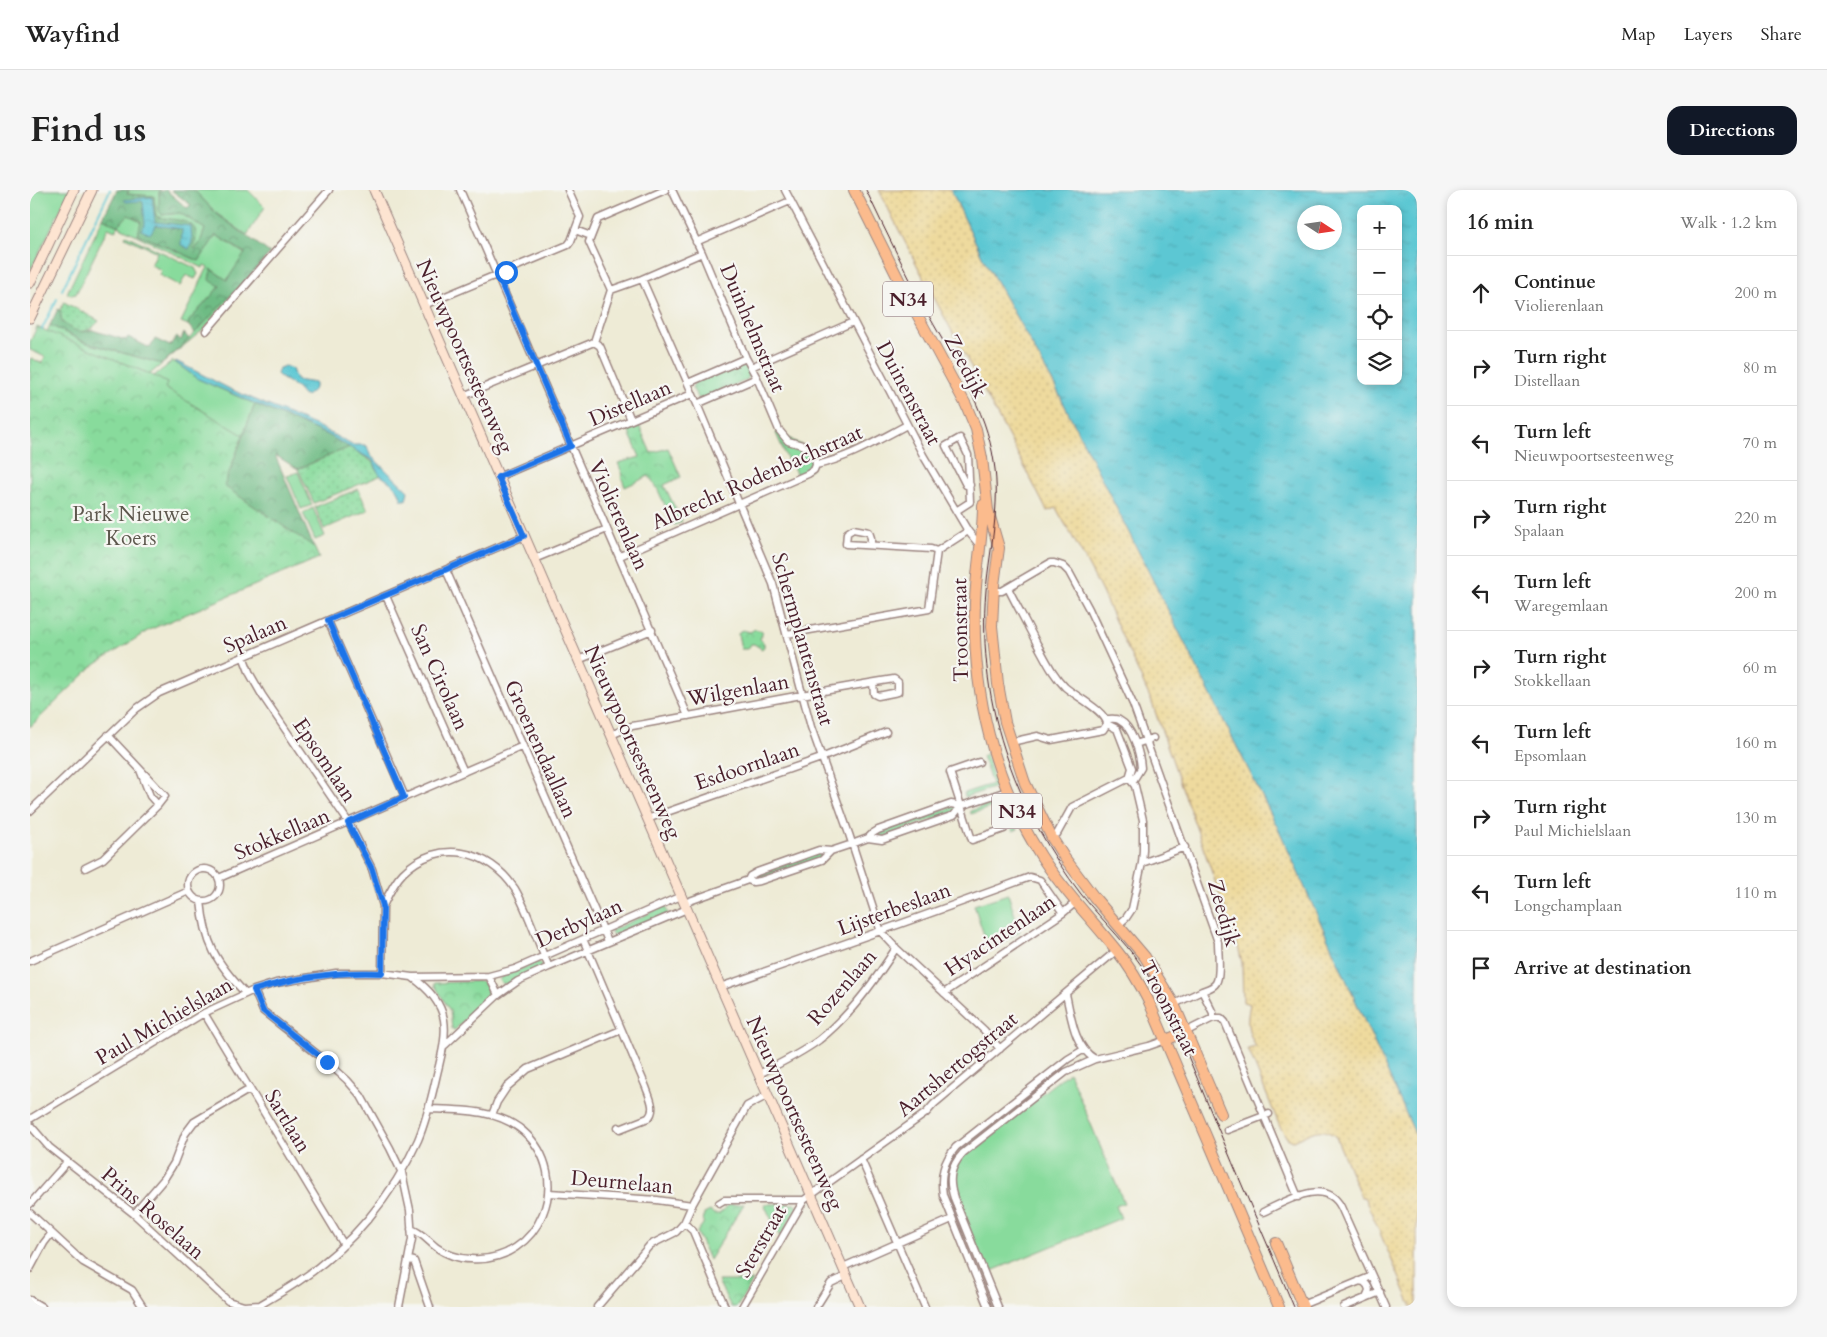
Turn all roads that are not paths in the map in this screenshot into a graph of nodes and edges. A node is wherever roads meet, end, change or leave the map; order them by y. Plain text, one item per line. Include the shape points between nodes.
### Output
1 (74, 190) edge
2 (92, 190) edge
3 (330, 190) edge
4 (374, 190) edge
5 (460, 190) edge
6 (568, 190) edge
7 (665, 190) edge
8 (672, 190) edge
9 (785, 190) edge
10 (854, 190) edge
11 (790, 201) junction
12 (575, 230) junction
13 (591, 236) junction
14 (696, 242) junction
15 (702, 252) junction
16 (497, 274) junction
17 (642, 279) junction
18 (30, 283) edge
19 (611, 290) junction
20 (424, 305) junction
21 (31, 313) edge
22 (853, 322) junction
23 (206, 331) dead end
24 (594, 342) junction
25 (746, 358) junction
26 (536, 365) junction
27 (751, 368) junction
28 (756, 378) junction
29 (688, 383) junction
30 (692, 394) junction
31 (463, 396) junction
32 (697, 404) junction
33 (631, 420) junction
34 (908, 425) junction
35 (571, 446) junction
36 (816, 465) junction
37 (498, 477) junction
38 (970, 485) junction
39 (984, 486) junction
40 (740, 504) junction
41 (956, 511) junction
42 (607, 529) junction
43 (968, 530) junction
44 (983, 531) junction
45 (524, 536) junction
46 (997, 538) junction
47 (981, 542) junction
48 (871, 545) dead end
49 (937, 551) junction
50 (620, 556) junction
51 (534, 559) junction
52 (446, 570) junction
53 (1008, 588) junction
54 (994, 590) junction
55 (386, 596) junction
56 (328, 620) junction
57 (652, 630) junction
58 (787, 634) junction
59 (242, 656) junction
60 (578, 660) junction
61 (873, 682) dead end
62 (802, 695) junction
63 (688, 716) junction
64 (1107, 721) junction
65 (886, 732) dead end
66 (108, 735) junction
67 (611, 735) junction
68 (1150, 739) junction
69 (1011, 742) junction
70 (1136, 744) junction
71 (523, 746) junction
72 (821, 758) junction
73 (979, 762) dead end
74 (138, 767) junction
75 (464, 772) junction
76 (1131, 780) junction
77 (1025, 783) junction
78 (1007, 790) junction
79 (404, 797) junction
80 (158, 804) junction
81 (961, 806) junction
82 (30, 811) edge
83 (647, 819) junction
84 (348, 823) junction
85 (1004, 829) dead end
86 (868, 838) junction
87 (1052, 838) junction
88 (852, 844) junction
89 (1185, 847) junction
90 (831, 851) junction
91 (1142, 863) junction
92 (86, 868) dead end
93 (219, 878) junction
94 (748, 880) junction
95 (189, 891) junction
96 (201, 900) junction
97 (684, 903) junction
98 (1075, 904) junction
99 (383, 906) junction
100 (1063, 913) junction
101 (1118, 925) junction
102 (603, 931) junction
103 (882, 932) junction
104 (583, 939) junction
105 (608, 941) junction
106 (896, 948) junction
107 (588, 949) junction
108 (1117, 950) junction
109 (544, 956) junction
110 (30, 962) edge
111 (549, 967) junction
112 (382, 973) junction
113 (489, 976) junction
114 (412, 977) junction
115 (720, 987) junction
116 (254, 990) junction
117 (1202, 991) junction
118 (245, 993) junction
119 (944, 993) junction
120 (1066, 994) junction
121 (498, 995) junction
122 (1174, 1004) junction
123 (204, 1013) junction
124 (1213, 1018) junction
125 (621, 1030) junction
126 (1185, 1032) junction
127 (1166, 1040) junction
128 (445, 1045) junction
129 (1000, 1049) junction
130 (1083, 1050) junction
131 (1094, 1059) junction
132 (759, 1074) junction
133 (250, 1089) junction
134 (768, 1095) junction
135 (429, 1109) junction
136 (1221, 1114) dead end
137 (492, 1115) junction
138 (1264, 1116) junction
139 (30, 1119) edge
140 (30, 1126) edge
141 (618, 1127) dead end
142 (1228, 1130) dead end
143 (861, 1159) junction
144 (67, 1162) junction
145 (402, 1173) junction
146 (549, 1193) junction
147 (807, 1197) junction
148 (1298, 1197) junction
149 (30, 1204) edge
150 (719, 1204) dead end
151 (692, 1205) junction
152 (30, 1212) edge
153 (1263, 1212) dead end
154 (134, 1214) junction
155 (952, 1219) junction
156 (684, 1223) junction
157 (412, 1229) junction
158 (51, 1234) junction
159 (897, 1243) junction
160 (1276, 1243) dead end
161 (344, 1245) junction
162 (409, 1260) junction
163 (30, 1269) edge
164 (845, 1271) junction
165 (1372, 1276) junction
166 (1359, 1281) junction
167 (1380, 1292) junction
168 (1366, 1298) junction
169 (30, 1300) edge
170 (261, 1306) edge
171 (1301, 1306) edge
172 (42, 1307) edge
173 (144, 1307) edge
174 (399, 1307) edge
175 (430, 1307) edge
176 (597, 1307) edge
177 (725, 1307) edge
178 (742, 1307) edge
179 (816, 1307) edge
180 (860, 1307) edge
181 (925, 1307) edge
182 (988, 1307) edge
183 (998, 1307) edge
184 (1279, 1307) edge
185 (1344, 1307) edge
186 (1386, 1307) edge

1 - 18 main road
2 - 21 main road
3 - 23 street
4 - 20 main road, Nieuwpoortsesteenweg
5 - 16 street, Violierenlaan
6 - 12 street via 580,218
7 - 13 street via 598,219
8 - 14 street, Duinhelmstraat
9 - 11 street, Duinenstraat
10 - 39 main road, Zeedijk / N34 via 973,420 982,458
11 - 14 street
11 - 22 street, Duinenstraat
12 - 13 street
12 - 16 street via 568,245
13 - 19 street via 589,242
14 - 15 street, Duinhelmstraat
15 - 17 street
15 - 25 street, Duinhelmstraat
16 - 20 street
16 - 26 street, Violierenlaan
17 - 19 street
17 - 29 street, Schermplantenstraat
19 - 24 street
20 - 31 main road, Nieuwpoortsesteenweg
22 - 27 street
22 - 34 street, Duinenstraat
24 - 26 street
24 - 33 street via 600,346
25 - 27 street, Duinhelmstraat
25 - 29 street, Distellaan
26 - 31 street
26 - 35 street, Violierenlaan
27 - 28 street, Duinhelmstraat
28 - 32 street, Distellaan
28 - 36 street, Duinhelmstraat via 778,430 788,440 812,451
29 - 30 street, Schermplantenstraat
30 - 32 street, Schermplantenstraat
30 - 33 street, Distellaan
31 - 37 main road, Nieuwpoortsesteenweg
32 - 40 street, Schermplantenstraat
33 - 35 street, Distellaan
34 - 36 street, Albrecht Rodenbachstraat via 855,452
34 - 41 street, Duinenstraat
35 - 37 street, Distellaan
35 - 42 street, Violierenlaan
36 - 40 street, Albrecht Rodenbachstraat via 808,474
37 - 45 main road, Nieuwpoortsesteenweg
38 - 38 street via 968,455 960,438 946,446 966,484
38 - 41 street via 970,502
39 - 44 main road, Zeedijk / N34
39 - 46 main road, Zeedijk / N34
40 - 50 street, Albrecht Rodenbachstraat
40 - 58 street, Schermplantenstraat via 773,584
41 - 43 street, Duinenstraat
42 - 50 street, Violierenlaan
42 - 51 street
43 - 44 street via 972,526
43 - 47 street, Duinenstraat via 977,542
43 - 49 street
44 - 46 main road via 991,532
44 - 47 main road, Troonstraat / N34
45 - 51 main road, Nieuwpoortsesteenweg
45 - 52 street, Spalaan
46 - 54 main road, Troonstraat / N34 via 999,548
47 - 78 main road, Troonstraat / N34 via 975,600 977,664 987,729
48 - 49 street
49 - 58 street via 929,609
50 - 57 street, Violierenlaan
51 - 60 main road, Nieuwpoortsesteenweg
52 - 55 street, Spalaan
52 - 71 street, Groenendaallaan
53 - 54 street
53 - 64 street via 1050,669 1072,693
53 - 68 street, Zeedijk via 1050,563 1059,564 1069,572
54 - 69 main road, Troonstraat / N34 via 994,654
55 - 56 street, Spalaan
55 - 75 street, San Cirolaan
56 - 59 street, Spalaan
56 - 79 street
57 - 60 street
57 - 63 street, Violierenlaan
58 - 62 street, Schermplantenstraat
59 - 66 street, Spalaan via 159,693
59 - 84 street, Epsomlaan via 262,695
60 - 67 main road, Nieuwpoortsesteenweg
61 - 62 street, Wilgenlaan
62 - 63 street, Wilgenlaan
62 - 72 street, Schermplantenstraat
63 - 67 street, Wilgenlaan via 632,726
64 - 69 street via 1103,730 1051,740 1038,736
64 - 70 street via 1118,719 1127,727
64 - 76 street via 1117,729 1127,752 1132,768
65 - 72 street, Esdoornlaan
66 - 74 street
66 - 82 street, Spalaan
67 - 83 main road, Nieuwpoortsesteenweg
68 - 70 street
68 - 89 street, Zeedijk
69 - 77 main road, Troonstraat / N34
70 - 76 street via 1141,768
71 - 75 street, Stokkellaan
71 - 102 street, Groenendaallaan
72 - 83 street, Esdoornlaan
72 - 88 street, Schermplantenstraat
73 - 81 street via 950,772
74 - 80 street via 150,796
74 - 80 street via 165,796
75 - 79 street, Stokkellaan
76 - 87 street via 1072,807
76 - 91 street via 1143,820
77 - 78 main road, N34
77 - 87 main road, Troonstraat / N34
78 - 81 street
78 - 98 main road, Troonstraat / N34 via 1041,856
79 - 84 street, Stokkellaan
80 - 92 street via 103,859
81 - 85 street via 972,840
81 - 86 street via 951,804 878,830
81 - 86 street via 954,814 882,840
83 - 97 main road, Nieuwpoortsesteenweg
84 - 93 street, Stokkellaan
84 - 99 street, Epsomlaan via 372,869
86 - 88 street
87 - 101 main road, Troonstraat / N34 via 1077,877
88 - 90 street
88 - 103 street, Schermplantenstraat
89 - 91 street
89 - 117 street, Zeedijk via 1218,942 1218,977 1215,984
90 - 94 street via 819,850 757,872
90 - 94 street via 822,860 760,882
91 - 101 street via 1132,909
93 - 95 street via 211,870 198,870 191,875
93 - 96 street via 216,895
94 - 97 street
95 - 96 street
95 - 110 street
96 - 118 street via 208,941 218,961
97 - 102 street, Derbylaan
97 - 105 street, Derbylaan
97 - 115 main road, Nieuwpoortsesteenweg
98 - 100 street, Hyacintenlaan
98 - 108 main road, Troonstraat / N34
99 - 109 street via 403,873 417,863 444,852 478,856 494,865 515,890
99 - 112 street, Epsomlaan
100 - 103 street, Lijsterbeslaan via 1040,880 1030,877
100 - 119 street, Hyacintenlaan
101 - 122 main road, Troonstraat / N34 via 1150,964
102 - 104 street, Derbylaan
102 - 105 street, Groenendaallaan
103 - 106 street
103 - 115 street, Lijsterbeslaan
104 - 107 street
104 - 109 street, Derbylaan
105 - 107 street, Derbylaan
106 - 119 street
106 - 132 street, Rozenlaan via 863,995 820,1039
107 - 111 street, Derbylaan
107 - 125 street
108 - 120 street, Aartshertogstraat
108 - 127 main road, Troonstraat / N34 via 1139,983
109 - 111 street
109 - 113 street, Derbylaan
111 - 121 street, Derbylaan via 518,981
112 - 114 street, Paul Michielslaan
112 - 116 street, Paul Michielslaan via 327,974
113 - 114 street
113 - 121 street
114 - 128 street via 425,986 442,1010 446,1023
115 - 132 main road, Nieuwpoortsesteenweg
116 - 118 street, Paul Michielslaan
116 - 145 street via 263,1011 327,1062 361,1096
117 - 122 street
117 - 124 street
118 - 123 street, Paul Michielslaan
119 - 129 street
120 - 129 street, Aartshertogstraat
120 - 130 street
121 - 128 street, Derbylaan
122 - 126 main road, Troonstraat / N34
123 - 133 street, Sartlaan
123 - 139 street, Paul Michielslaan
124 - 126 street
124 - 138 street via 1221,1018 1225,1022
125 - 137 street via 528,1069 507,1087
125 - 141 street via 653,1110 648,1118
126 - 127 main road
126 - 136 main road, Troonstraat / N34
127 - 131 street
127 - 184 main road, Troonstraat / N34
128 - 135 street
129 - 143 street, Aartshertogstraat via 926,1113
130 - 131 street
130 - 155 street via 952,1152 941,1178
131 - 183 street via 1066,1072 963,1153 952,1168 950,1183 954,1198
132 - 134 main road, Nieuwpoortsesteenweg
133 - 154 street via 194,1122 164,1179
133 - 161 street, Sartlaan
134 - 147 main road, Nieuwpoortsesteenweg
134 - 151 street via 747,1106
135 - 137 street
135 - 145 street
137 - 146 street via 523,1131 537,1146 548,1177
138 - 142 street
138 - 148 street
140 - 144 street, Prins Roselaan
143 - 147 street, Aartshertogstraat
143 - 159 street
144 - 149 street
144 - 154 street, Prins Roselaan
145 - 157 street
145 - 161 street
146 - 151 street, Deurnelaan
146 - 157 street via 544,1214 533,1232 522,1244 490,1258 456,1257 437,1248
147 - 150 street via 724,1200
147 - 164 main road, Nieuwpoortsesteenweg
147 - 178 street, Sterstraat
148 - 153 street
148 - 165 street via 1320,1192 1328,1193 1338,1201
151 - 156 street
152 - 158 street
154 - 170 street, Prins Roselaan via 228,1300 244,1306
155 - 159 street
155 - 182 street
156 - 176 street via 676,1232 650,1245
156 - 177 street via 693,1231
157 - 162 street
158 - 163 street
158 - 173 street via 83,1262 132,1290
159 - 164 street
159 - 181 street
160 - 171 main road
161 - 170 street
162 - 174 street
162 - 175 street via 414,1261
164 - 179 street via 831,1282
164 - 180 main road, Nieuwpoortsesteenweg
165 - 166 street
165 - 167 street
166 - 168 street via 1369,1288
166 - 171 street
167 - 168 street
167 - 186 street
168 - 185 street
169 - 172 street

